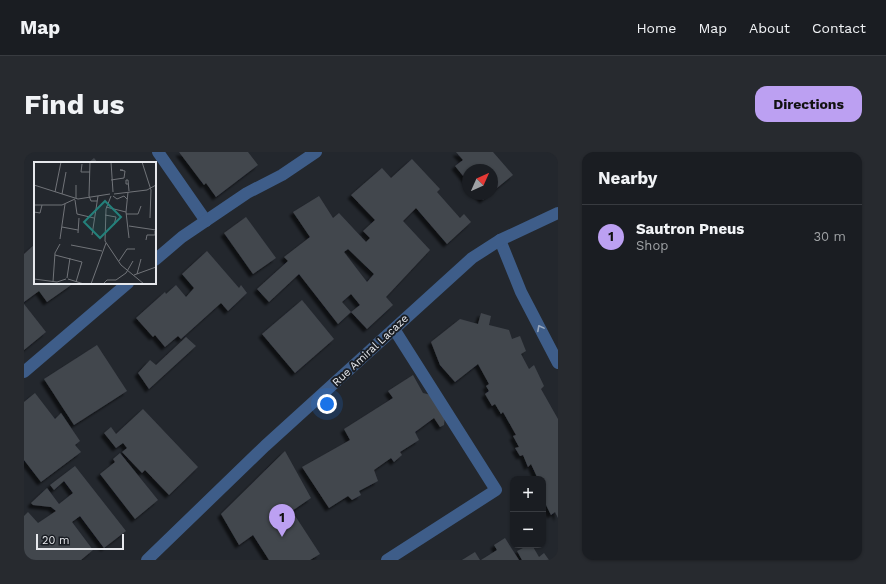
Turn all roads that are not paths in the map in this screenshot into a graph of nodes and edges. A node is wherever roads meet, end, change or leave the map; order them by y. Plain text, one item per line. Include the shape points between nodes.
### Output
1 (158, 152) edge
2 (316, 152) edge
3 (558, 213) edge
4 (206, 221) junction
5 (500, 240) junction
6 (156, 259) edge
7 (127, 284) edge
8 (394, 329) junction
9 (558, 363) edge
10 (24, 372) edge
11 (147, 560) edge
12 (387, 560) edge

1 - 4 street
2 - 4 street
3 - 5 street, Rue Amiral Lacaze
4 - 6 street
5 - 8 street, Rue Amiral Lacaze via 472,258
9 -> 5 street via 521,292
7 - 10 street
8 - 11 street, Rue Amiral Lacaze
8 - 12 street via 496,490

